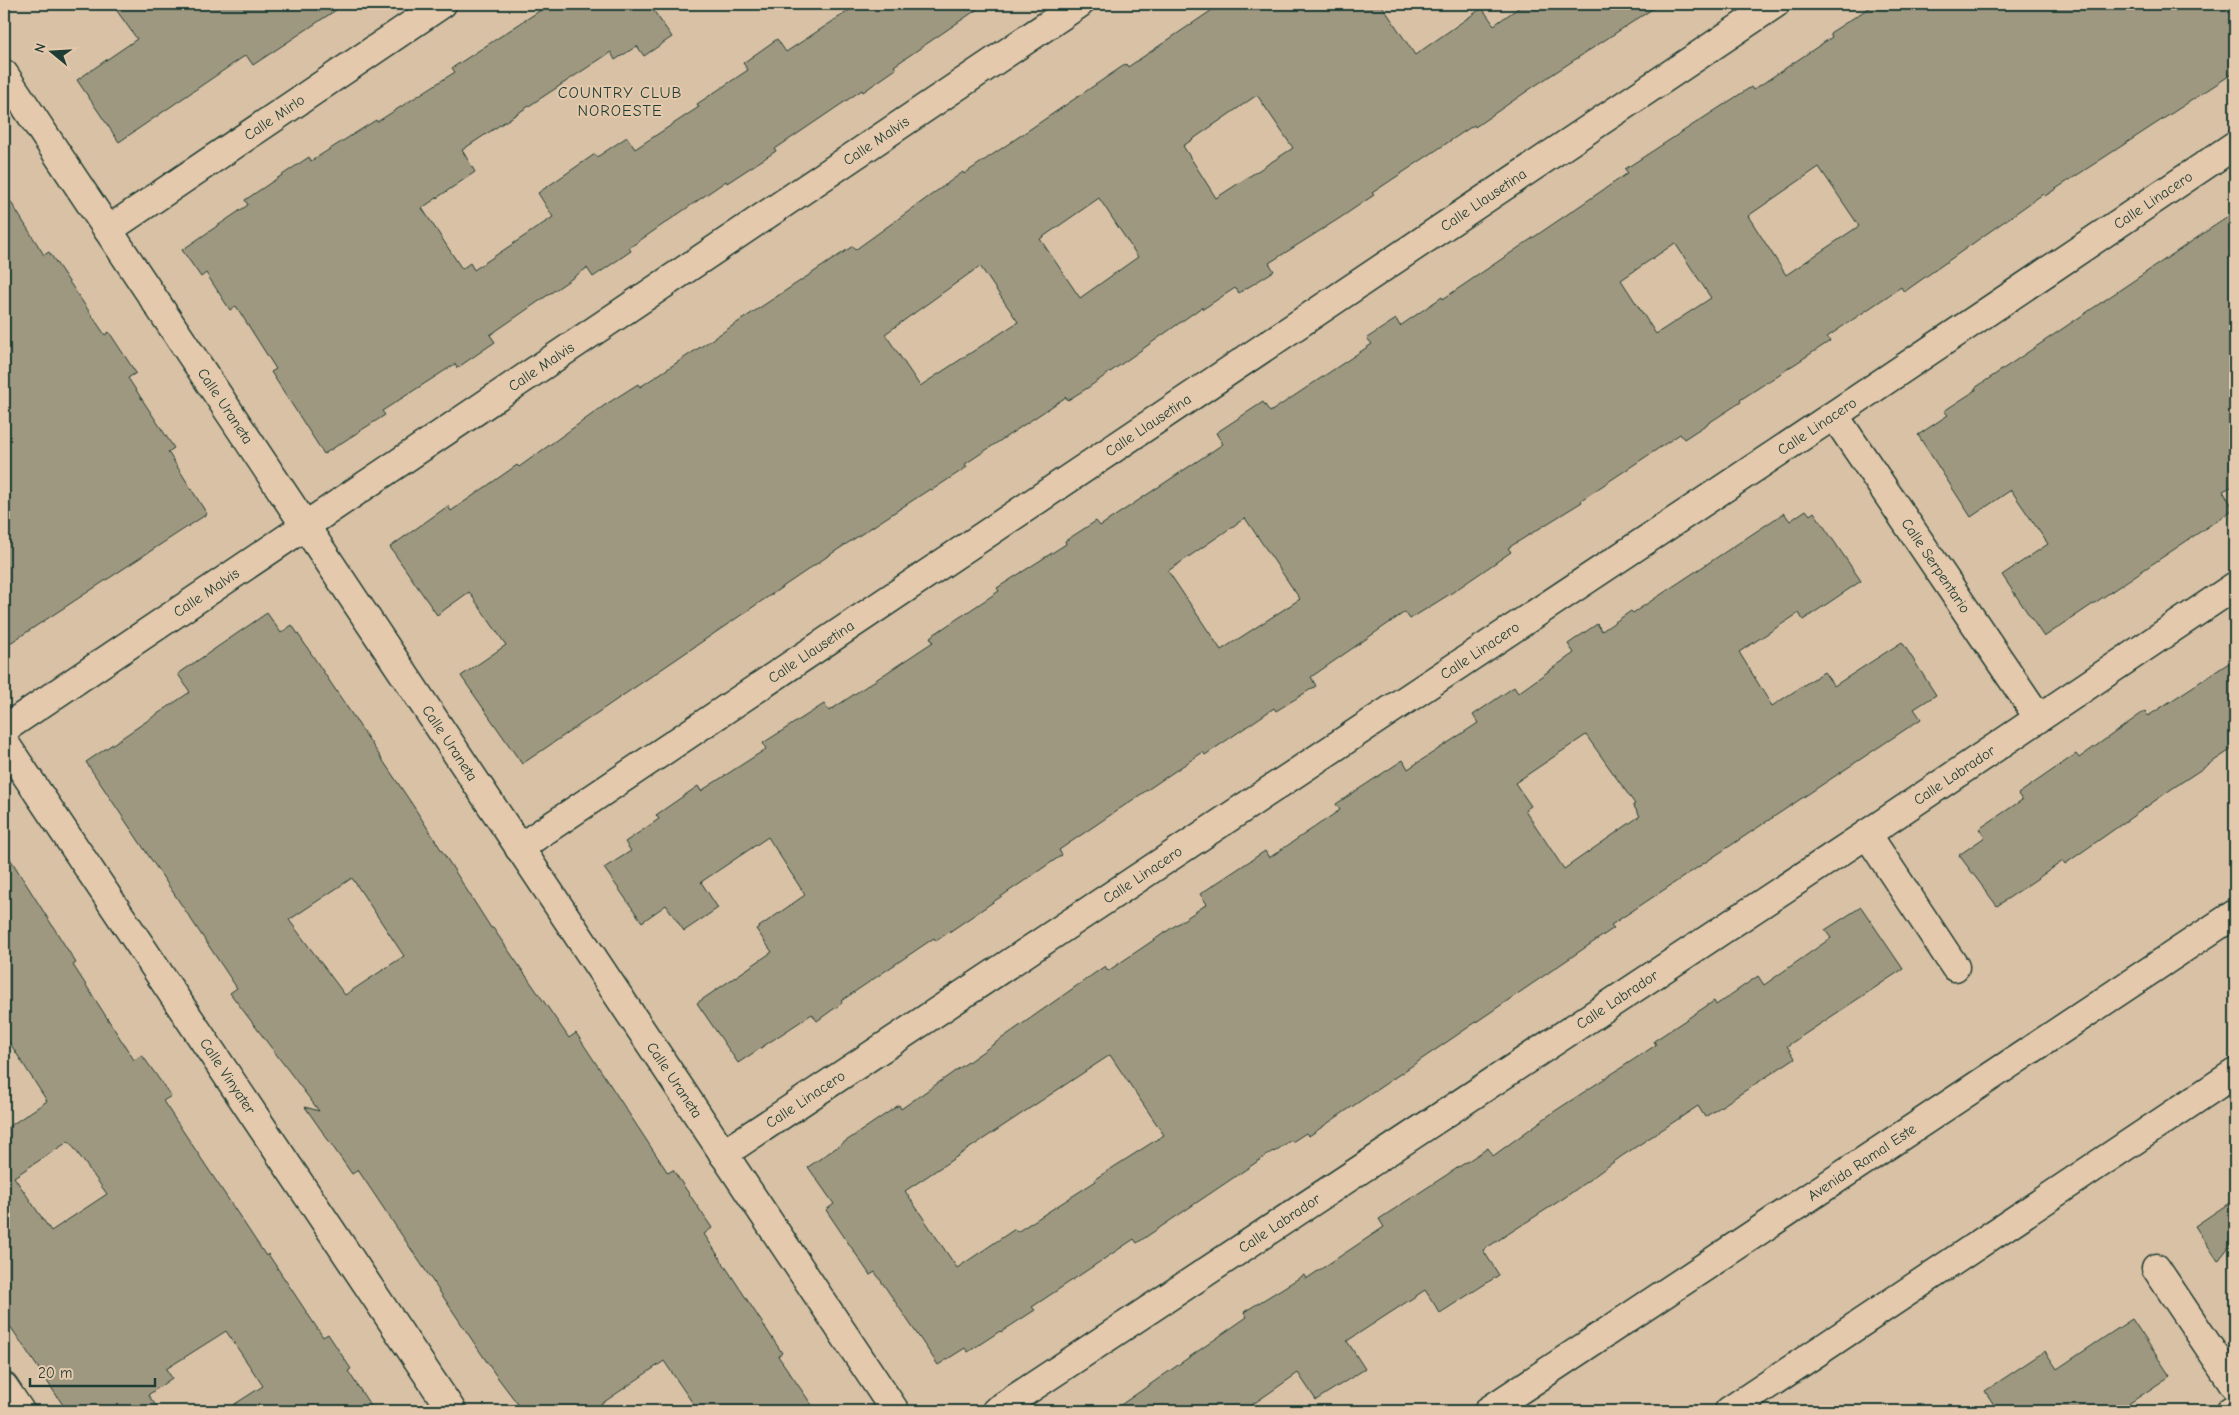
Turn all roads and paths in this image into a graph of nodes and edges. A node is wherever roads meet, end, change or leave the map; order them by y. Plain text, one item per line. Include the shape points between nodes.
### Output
1 (442, 4) edge
2 (1079, 4) edge
3 (1775, 4) edge
4 (4, 74) edge
5 (2235, 145) edge
6 (108, 230) junction
7 (1834, 415) junction
8 (305, 526) junction
9 (2235, 586) edge
10 (2038, 717) junction
11 (4, 729) edge
12 (4, 742) edge
13 (1867, 834) junction
14 (519, 848) junction
15 (2235, 914) edge
16 (1955, 966) dead end
17 (2235, 1073) edge
18 (723, 1154) junction
19 (2156, 1268) dead end
20 (2235, 1386) edge
21 (4, 1387) edge
22 (2235, 1408) edge
23 (20, 1411) edge
24 (452, 1411) edge
25 (895, 1411) edge
26 (996, 1411) edge
27 (1488, 1411) edge
28 (1729, 1411) edge
29 (2230, 1411) edge

1 - 6 street, Calle Mirlo
2 - 8 street, Calle Malvis
3 - 14 street, Calle Llausetina
4 - 6 street, Calle Uraneta
5 - 7 street, Calle Linacero
6 - 8 street, Calle Uraneta
7 - 10 street, Calle Serpentario
7 - 18 street, Calle Linacero
8 - 11 street, Calle Malvis
8 - 14 street, Calle Uraneta
9 - 10 street, Calle Labrador
10 - 13 street, Calle Labrador
12 - 24 street, Calle Vinyater
13 - 16 street
13 - 26 street, Calle Labrador
14 - 18 street, Calle Uraneta
15 - 27 street, Avenida Ramal Este
17 - 28 street
18 - 25 street, Calle Uraneta
19 - 20 street
21 - 23 street
22 - 29 street

